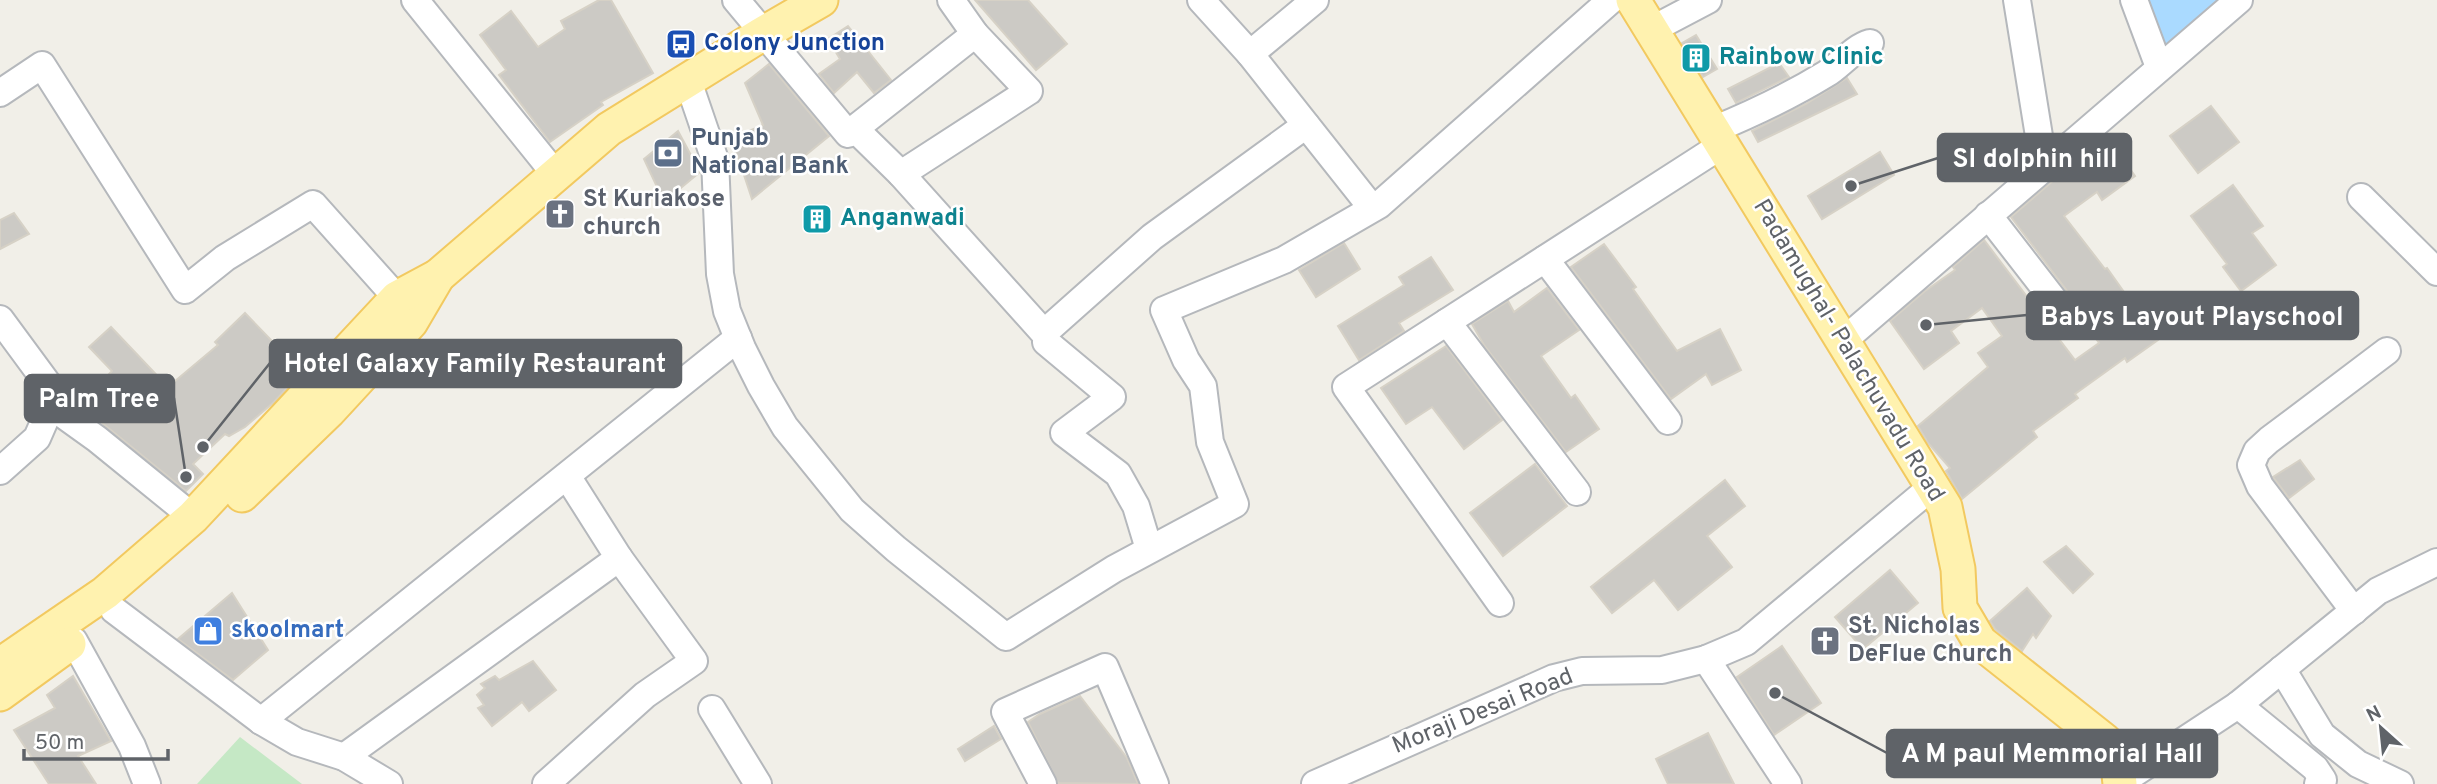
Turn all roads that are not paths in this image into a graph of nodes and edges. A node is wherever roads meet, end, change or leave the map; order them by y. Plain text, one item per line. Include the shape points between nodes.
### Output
1 (415, 0) edge
2 (736, 0) edge
3 (821, 0) edge
4 (951, 0) edge
5 (1201, 0) edge
6 (1315, 0) edge
7 (1611, 0) edge
8 (1633, 0) edge
9 (1708, 0) edge
10 (2017, 0) edge
11 (2134, 0) edge
12 (2239, 0) edge
13 (1651, 30) junction
14 (762, 34) junction
15 (975, 34) junction
16 (1870, 43) dead end
17 (1250, 54) junction
18 (2159, 67) junction
19 (688, 81) junction
20 (0, 93) edge
21 (1306, 125) junction
22 (855, 129) junction
23 (1717, 138) junction
24 (2044, 167) junction
25 (901, 174) junction
26 (556, 175) junction
27 (2361, 197) dead end
28 (1372, 208) junction
29 (1988, 215) junction
30 (1545, 259) junction
31 (2437, 272) edge
32 (438, 276) junction
33 (397, 298) junction
34 (0, 319) edge
35 (1447, 322) junction
36 (2071, 323) dead end
37 (738, 338) junction
38 (1843, 341) junction
39 (1046, 342) dead end
40 (2386, 351) dead end
41 (324, 396) junction
42 (51, 405) junction
43 (1668, 421) dead end
44 (0, 471) edge
45 (567, 476) junction
46 (1933, 486) junction
47 (1577, 492) dead end
48 (193, 517) junction
49 (1149, 550) junction
50 (619, 558) junction
51 (2437, 562) edge
52 (1500, 603) dead end
53 (114, 610) junction
54 (2354, 611) junction
55 (74, 641) junction
56 (1706, 659) junction
57 (0, 665) edge
58 (2282, 669) junction
59 (0, 694) edge
60 (2238, 705) junction
61 (712, 709) dead end
62 (261, 721) junction
63 (344, 757) junction
64 (2121, 783) edge
65 (148, 784) edge
66 (389, 784) edge
67 (546, 784) edge
68 (758, 784) edge
69 (1043, 784) edge
70 (1155, 784) edge
71 (1315, 784) edge
72 (1788, 784) edge
73 (2318, 784) edge
74 (2400, 784) edge

1 - 26 street
2 - 14 street
3 - 14 main road
4 - 15 street
5 - 17 street
6 - 17 street
7 - 28 street
8 - 13 main road, Padamughal- Palachuvadu Road
9 - 13 street
10 - 24 street
11 - 18 street
12 - 18 street
13 - 23 main road, Padamughal- Palachuvadu Road
14 - 19 main road
14 - 22 street via 848,134
15 - 22 street
15 - 25 street via 1029,91
16 - 23 street via 1829,73
17 - 21 street
18 - 24 street
19 - 26 main road via 609,129
19 - 37 street via 715,160 720,274
20 - 33 street via 42,65 185,290 225,258 313,204
21 - 25 street via 1152,237 1044,333
21 - 28 street
22 - 25 street
23 - 30 street
23 - 38 main road, Padamughal- Palachuvadu Road
24 - 29 street
26 - 32 main road
27 - 31 street
28 - 49 street via 1284,260 1164,310 1203,386 1210,442 1236,503
29 - 36 street
29 - 38 street
30 - 35 street
30 - 43 street
32 - 33 main road
32 - 41 main road via 411,322
33 - 41 main road
34 - 42 street via 56,395
35 - 47 street
35 - 52 street via 1346,387
37 - 45 street
37 - 49 street via 785,427 852,510 1006,637
38 - 46 main road, Padamughal- Palachuvadu Road
39 - 49 street via 1112,397 1064,433 1118,474 1136,506
40 - 54 street via 2269,440 2257,451 2251,466 2260,486
41 - 48 main road
41 - 53 main road via 210,526
42 - 44 street via 37,438
42 - 48 street
45 - 50 street
45 - 62 street
46 - 56 street, Moraji Desai Road via 1745,642
46 - 64 main road, Padamughal- Palachuvadu Road via 1945,507 1958,569 1960,608 1980,642 2105,741 2118,765
48 - 57 main road via 105,593
50 - 63 street
50 - 67 street via 694,661 645,695
51 - 54 street, Padamughal- Palachuvadu Road via 2378,591
53 - 55 main road
53 - 62 street
54 - 58 street, Padamughal- Palachuvadu Road
55 - 59 main road
55 - 65 street
56 - 71 street, Moraji Desai Road via 1662,670 1582,671 1554,678
56 - 72 street
58 - 60 street, Padamughal- Palachuvadu Road
58 - 74 street via 2322,735 2358,764
60 - 64 street, Padamughal- Palachuvadu Road
60 - 73 street via 2315,768 2323,780
61 - 68 street
62 - 63 street via 297,742
63 - 66 street
69 - 70 street via 1004,712 1105,667

